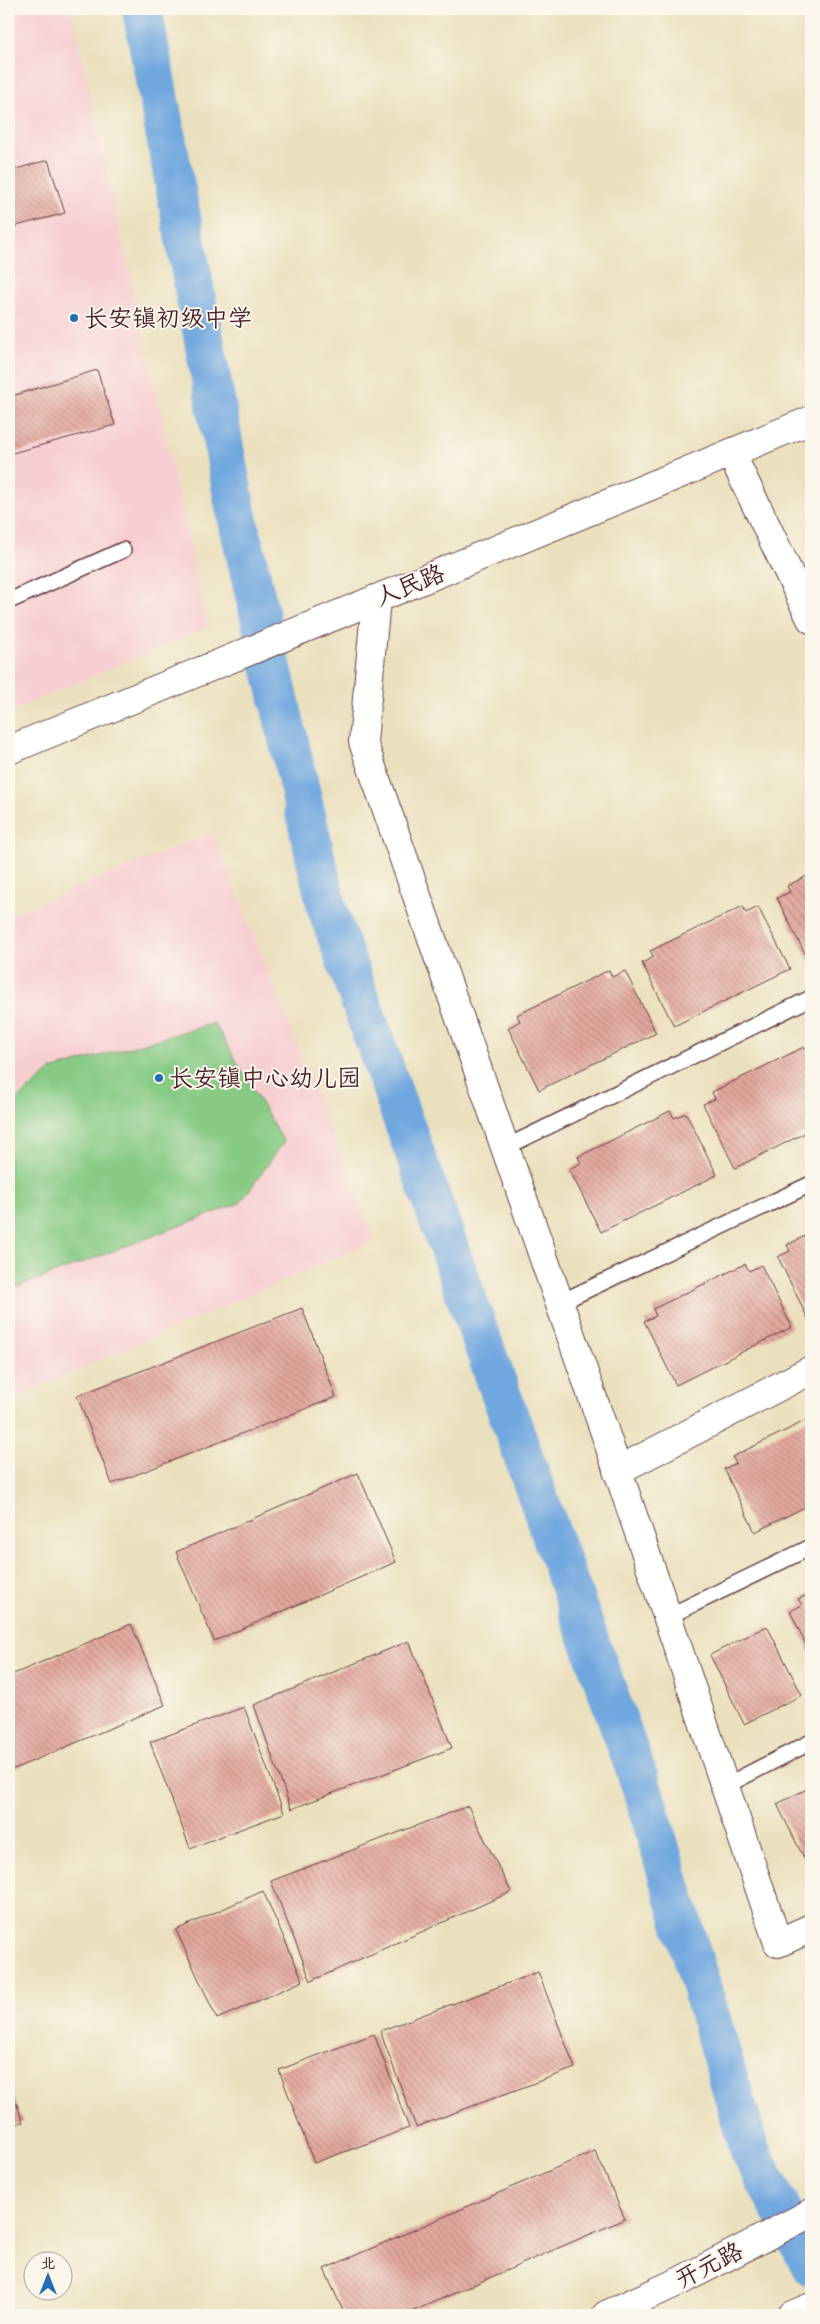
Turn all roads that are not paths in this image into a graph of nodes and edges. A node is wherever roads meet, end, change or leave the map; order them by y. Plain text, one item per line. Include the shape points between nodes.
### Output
1 (811, 420) edge
2 (731, 453) junction
3 (123, 550) dead end
4 (9, 600) edge
5 (365, 604) junction
6 (811, 619) edge
7 (9, 750) edge
8 (811, 998) edge
9 (504, 1148) junction
10 (811, 1184) edge
11 (559, 1303) junction
12 (811, 1370) edge
13 (617, 1470) junction
14 (811, 1547) edge
15 (667, 1617) junction
16 (811, 1742) edge
17 (725, 1786) junction
18 (811, 1928) edge
19 (811, 2213) edge
20 (811, 2307) edge
21 (606, 2315) edge
22 (792, 2315) edge

1 - 2 street, 人民路
2 - 5 street, 人民路
2 - 6 street
3 - 4 lane
5 - 7 street, 人民路
5 - 9 street via 363,742
8 - 9 lane
9 - 11 street
10 - 11 lane
11 - 13 street
12 - 13 street
13 - 15 street
14 - 15 lane
15 - 17 street
16 - 17 lane
17 - 18 street via 778,1943
19 - 21 street, 开元路 via 682,2280
20 - 22 street

